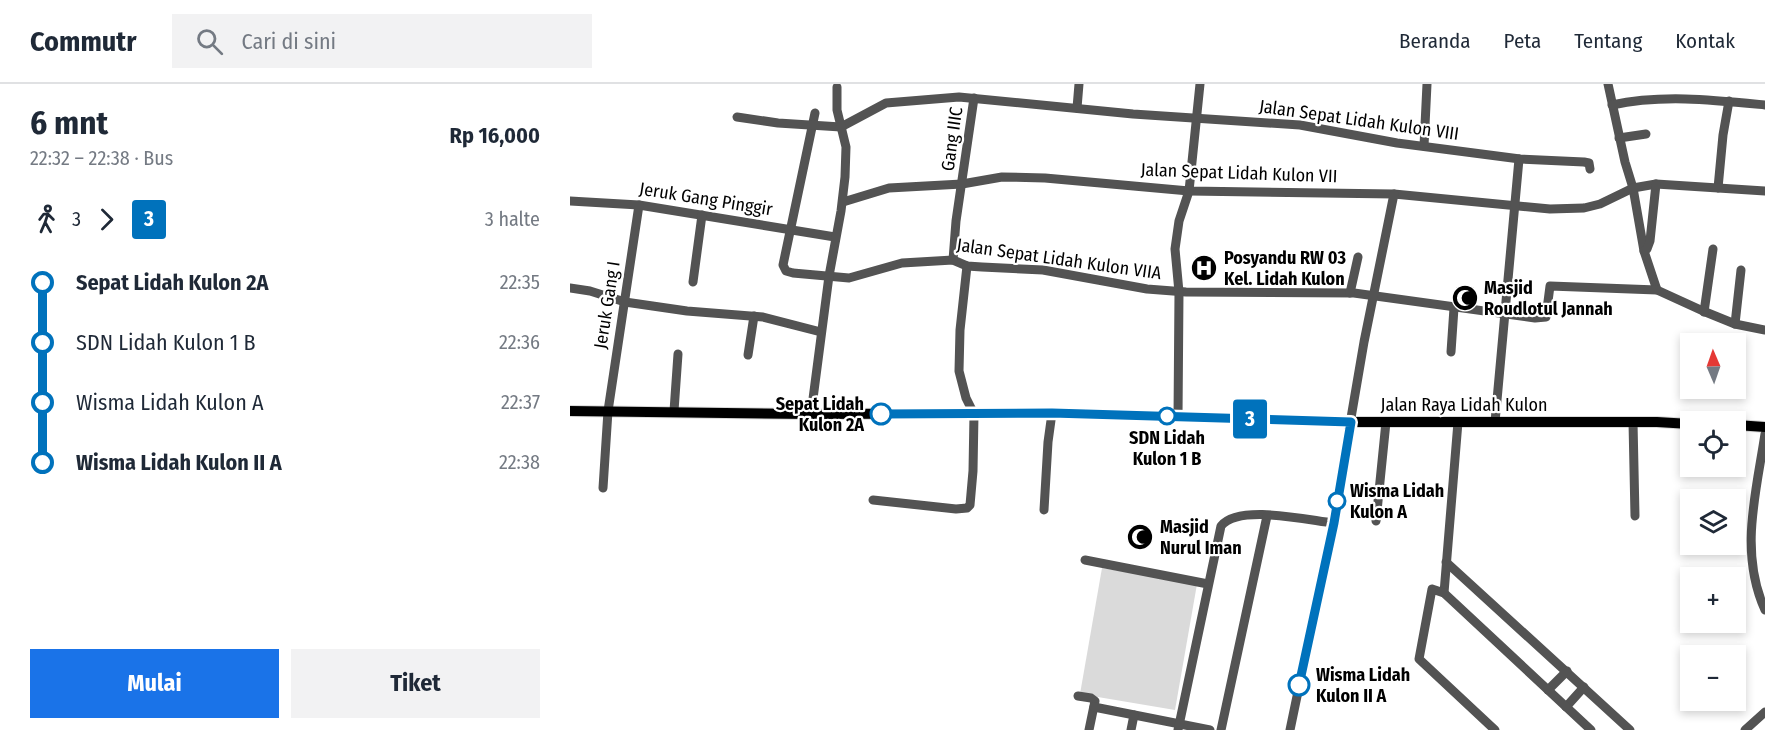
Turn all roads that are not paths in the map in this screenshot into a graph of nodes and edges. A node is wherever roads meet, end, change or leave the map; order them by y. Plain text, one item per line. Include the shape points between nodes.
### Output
1 (1079, 84) edge
2 (1200, 84) edge
3 (1427, 84) edge
4 (1608, 84) edge
5 (837, 87) dead end
6 (974, 98) junction
7 (1729, 101) junction
8 (1612, 105) junction
9 (1765, 105) edge
10 (1077, 108) junction
11 (815, 112) dead end
12 (737, 117) dead end
13 (1196, 119) junction
14 (813, 125) junction
15 (841, 127) junction
16 (1646, 134) dead end
17 (1619, 138) junction
18 (1424, 146) junction
19 (1519, 159) junction
20 (1590, 169) dead end
21 (962, 184) junction
22 (1656, 184) junction
23 (1632, 188) junction
24 (1718, 188) junction
25 (1765, 190) edge
26 (1189, 191) junction
27 (1394, 194) junction
28 (570, 201) edge
29 (843, 202) junction
30 (639, 205) junction
31 (1515, 207) junction
32 (702, 214) junction
33 (790, 228) junction
34 (836, 237) junction
35 (1713, 249) dead end
36 (1644, 251) junction
37 (1358, 257) dead end
38 (953, 260) junction
39 (967, 266) junction
40 (1741, 270) dead end
41 (829, 276) junction
42 (693, 282) dead end
43 (570, 288) edge
44 (1657, 290) junction
45 (1179, 292) junction
46 (1350, 293) junction
47 (1373, 295) junction
48 (625, 302) junction
49 (1454, 308) junction
50 (1704, 312) junction
51 (1505, 314) junction
52 (754, 316) junction
53 (1735, 324) junction
54 (1765, 330) edge
55 (821, 332) junction
56 (1451, 352) dead end
57 (678, 354) dead end
58 (748, 355) dead end
59 (570, 411) edge
60 (608, 411) junction
61 (674, 411) junction
62 (1052, 413) junction
63 (811, 414) junction
64 (974, 414) junction
65 (1178, 417) junction
66 (1351, 422) junction
67 (1386, 422) junction
68 (1458, 422) junction
69 (1495, 422) junction
70 (1633, 422) junction
71 (1680, 423) edge
72 (1746, 426) edge
73 (1765, 427) edge
74 (1765, 434) edge
75 (603, 488) dead end
76 (873, 500) dead end
77 (1044, 510) dead end
78 (1267, 516) junction
79 (1635, 516) dead end
80 (1376, 521) dead end
81 (1334, 523) junction
82 (1085, 560) dead end
83 (1446, 562) junction
84 (1208, 584) junction
85 (1444, 593) junction
86 (1765, 610) edge
87 (1567, 671) junction
88 (1584, 687) junction
89 (1548, 690) junction
90 (1078, 696) dead end
91 (1566, 706) junction
92 (1094, 707) junction
93 (1765, 712) edge
94 (1134, 715) junction
95 (1179, 727) edge
96 (1089, 730) edge
97 (1131, 730) edge
98 (1210, 730) edge
99 (1221, 730) edge
100 (1290, 730) edge
101 (1495, 730) edge
102 (1591, 730) edge
103 (1630, 730) edge
104 (1745, 730) edge

1 - 10 street
2 - 13 street
3 - 18 street
4 - 8 street
5 - 15 street
6 - 10 street, Jalan Sepat Lidah Kulon VIII
6 - 15 street, Jalan Sepat Lidah Kulon VIII via 886,103
6 - 21 street, Gang IIIC
7 - 8 street via 1652,98
7 - 9 street
7 - 24 street
8 - 17 street
10 - 13 street, Jalan Sepat Lidah Kulon VIII
11 - 14 street
12 - 14 street
13 - 18 street, Jalan Sepat Lidah Kulon VIII via 1300,125
13 - 26 street
14 - 15 street
14 - 33 street
15 - 29 street via 846,147
16 - 17 street
17 - 23 street
18 - 19 street, Jalan Sepat Lidah Kulon VIII
19 - 20 street, Jalan Sepat Lidah Kulon VIII via 1584,162 1589,163
19 - 31 street
21 - 26 street, Jalan Sepat Lidah Kulon VII via 1002,177 1045,178
21 - 29 street, Jalan Sepat Lidah Kulon VII via 888,188
21 - 38 street, Gang IIIC
22 - 23 street, Jalan Sepat Lidah Kulon VII
22 - 24 street, Jalan Sepat Lidah Kulon VII
22 - 36 street via 1650,241
23 - 31 street, Jalan Sepat Lidah Kulon VII via 1584,208
23 - 36 street
24 - 25 street, Jalan Sepat Lidah Kulon VII
26 - 27 street, Jalan Sepat Lidah Kulon VII
26 - 45 street via 1176,234
27 - 31 street, Jalan Sepat Lidah Kulon VII
27 - 47 street
28 - 30 street, Jeruk Gang Pinggir
29 - 34 street
30 - 32 street, Jeruk Gang Pinggir
30 - 48 street, Jeruk Gang I
31 - 51 street
32 - 33 street, Jeruk Gang Pinggir
32 - 42 street
33 - 34 street, Jeruk Gang Pinggir
33 - 41 street, Jalan Sepat Lidah Kulon VIIA via 783,268 793,273
34 - 41 street
35 - 50 street
36 - 44 street
37 - 46 street
38 - 39 street, Jalan Sepat Lidah Kulon VIIA
38 - 41 street, Jalan Sepat Lidah Kulon VIIA via 902,263 849,278
39 - 45 street, Jalan Sepat Lidah Kulon VIIA via 1043,270
39 - 64 street via 959,371
40 - 53 street
41 - 55 street
43 - 48 street
44 - 50 street
44 - 51 street, Jalan Sepat Lidah Kulon VIIA via 1550,286 1544,318
45 - 46 street, Jalan Sepat Lidah Kulon VIIA
45 - 65 street
46 - 47 street, Jalan Sepat Lidah Kulon VIIA
47 - 49 street, Jalan Sepat Lidah Kulon VIIA
47 - 66 street
48 - 52 street
48 - 60 street, Jeruk Gang I
49 - 51 street, Jalan Sepat Lidah Kulon VIIA
49 - 56 street
50 - 53 street
51 - 69 street
52 - 55 street
52 - 58 street
53 - 54 street
55 - 63 street
57 - 61 street
59 - 60 main road, Jalan Raya Lidah Kulon
60 - 61 main road, Jalan Raya Lidah Kulon
60 - 75 street, Jeruk Gang I
61 - 63 main road, Jalan Raya Lidah Kulon
62 - 64 main road, Jalan Raya Lidah Kulon
62 - 65 main road, Jalan Raya Lidah Kulon
62 - 77 street
63 - 64 main road, Jalan Raya Lidah Kulon
64 - 76 street via 971,501 967,508
65 - 66 main road, Jalan Raya Lidah Kulon
66 - 67 main road, Jalan Raya Lidah Kulon
66 - 81 street
67 - 68 main road, Jalan Raya Lidah Kulon
67 - 80 street
68 - 69 main road, Jalan Raya Lidah Kulon
68 - 83 street
69 - 70 main road, Jalan Raya Lidah Kulon
70 - 71 main road, Jalan Raya Lidah Kulon
70 - 79 street
72 - 73 main road
74 - 86 street via 1750,537 1754,581
78 - 81 street
78 - 84 street via 1245,514 1221,526
78 - 99 street
81 - 100 street
82 - 84 street
83 - 85 street
83 - 87 street
84 - 95 street
85 - 89 street
85 - 101 street via 1432,590 1419,659
87 - 88 street
87 - 89 street
88 - 91 street
88 - 103 street
89 - 91 street
90 - 92 street via 1094,699
91 - 102 street
92 - 94 street
92 - 96 street
93 - 104 street
94 - 95 street
94 - 97 street
95 - 98 street

